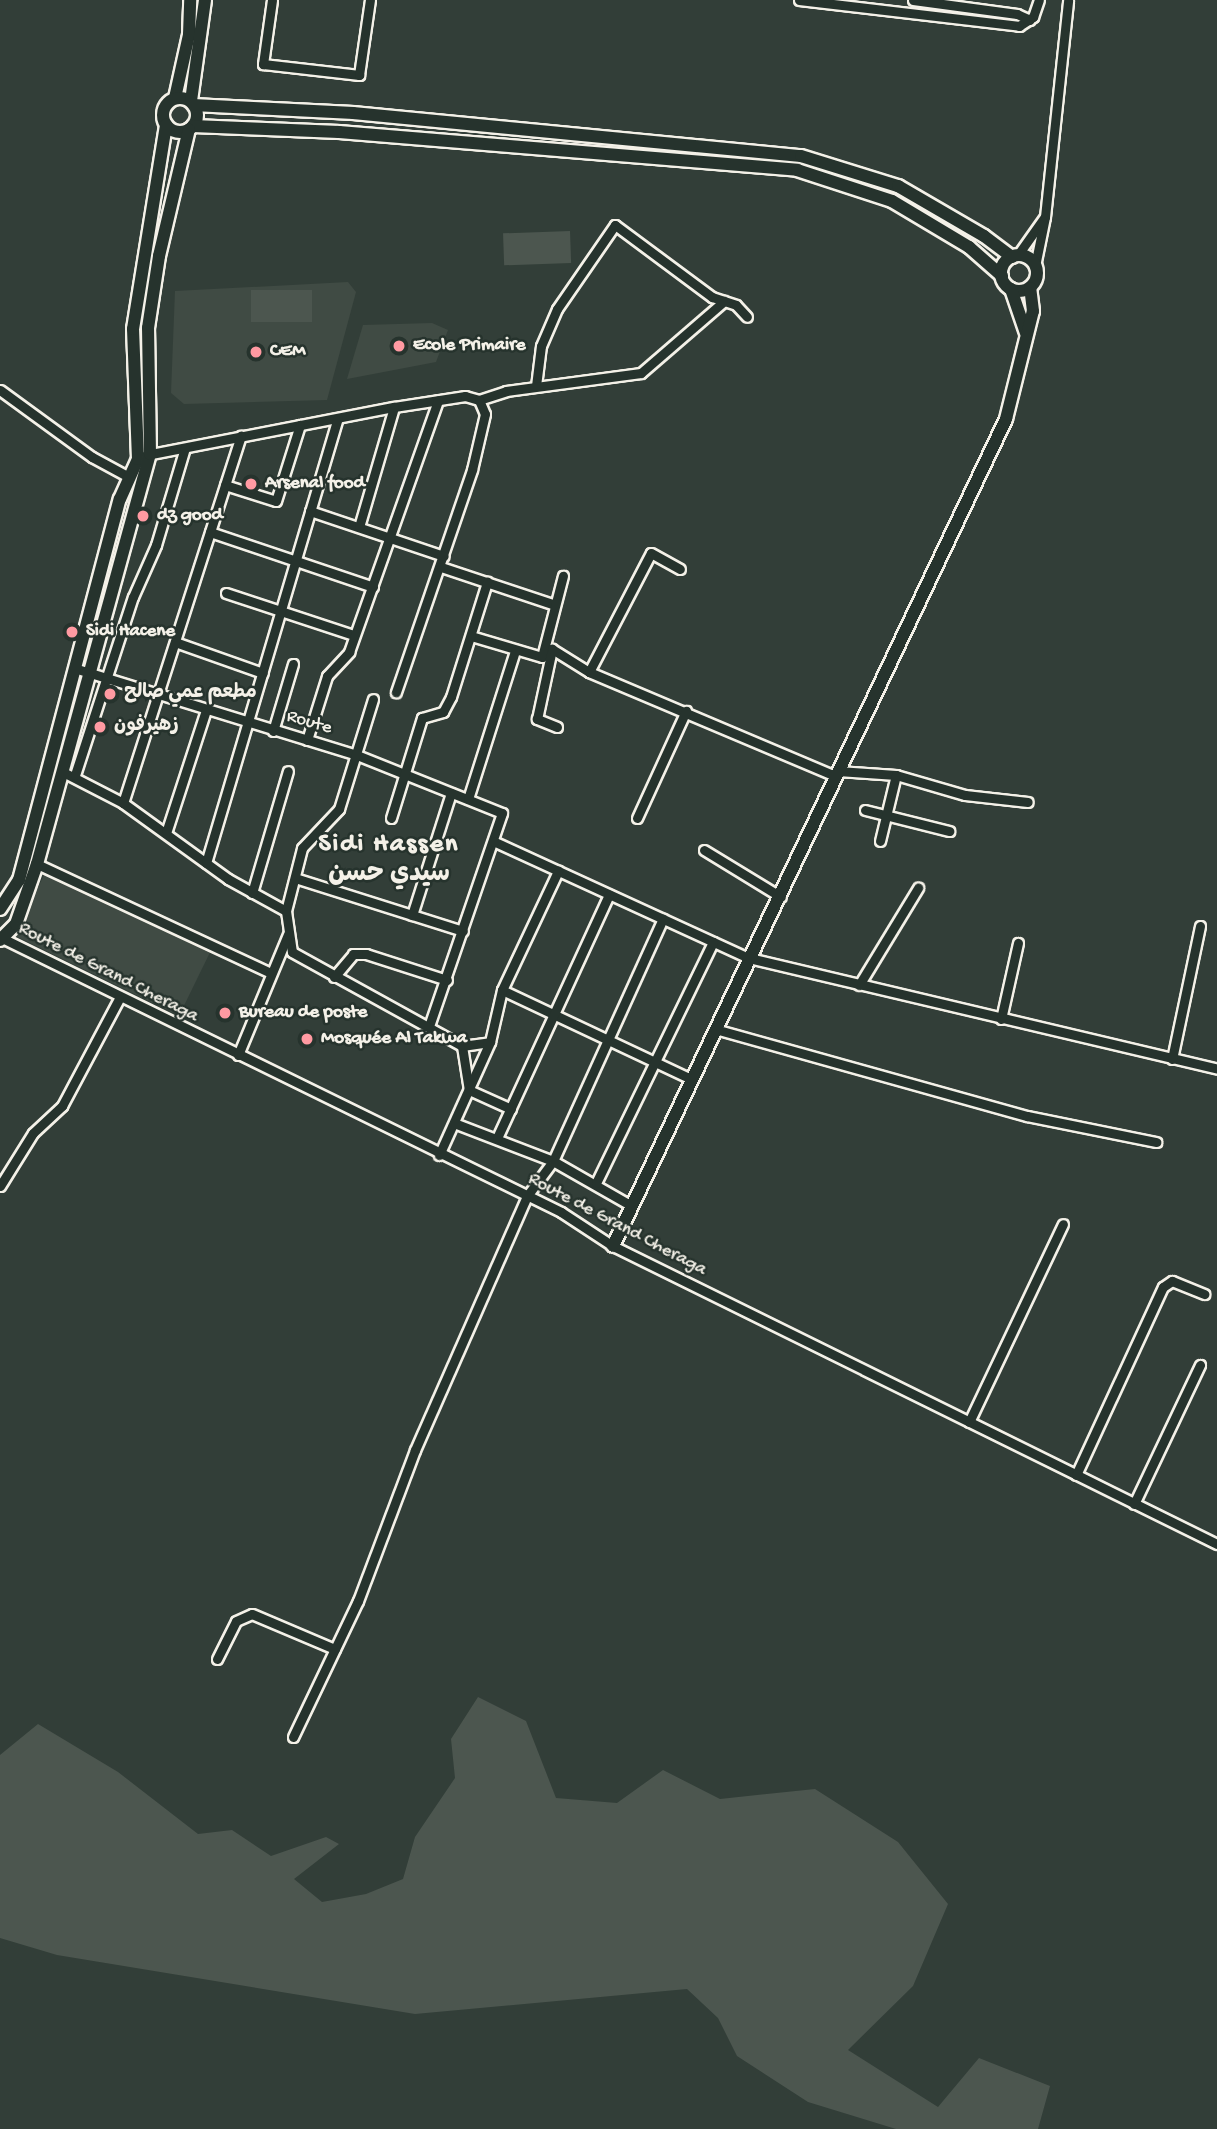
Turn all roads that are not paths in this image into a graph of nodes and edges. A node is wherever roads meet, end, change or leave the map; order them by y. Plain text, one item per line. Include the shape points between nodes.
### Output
1 (190, 0) edge
2 (205, 0) edge
3 (272, 0) edge
4 (370, 0) edge
5 (799, 0) edge
6 (913, 0) edge
7 (1039, 0) edge
8 (1068, 0) edge
9 (1030, 20) junction
10 (175, 99) junction
11 (192, 103) junction
12 (166, 125) junction
13 (191, 127) junction
14 (1045, 217) junction
15 (1014, 257) junction
16 (1035, 266) junction
17 (1002, 276) junction
18 (1030, 288) junction
19 (1011, 289) junction
20 (724, 301) junction
21 (747, 317) dead end
22 (1027, 337) junction
23 (536, 386) junction
24 (0, 390) edge
25 (438, 400) junction
26 (479, 400) junction
27 (394, 407) junction
28 (338, 418) junction
29 (300, 425) junction
30 (241, 436) junction
31 (185, 449) junction
32 (144, 456) junction
33 (129, 477) junction
34 (225, 485) junction
35 (310, 510) junction
36 (359, 527) junction
37 (210, 532) junction
38 (392, 538) junction
39 (444, 556) junction
40 (296, 561) junction
41 (441, 567) junction
42 (680, 569) dead end
43 (563, 576) dead end
44 (487, 582) junction
45 (373, 587) junction
46 (226, 593) dead end
47 (555, 605) junction
48 (281, 609) junction
49 (354, 635) junction
50 (471, 636) junction
51 (175, 642) junction
52 (515, 651) junction
53 (293, 664) dead end
54 (74, 668) junction
55 (88, 672) junction
56 (589, 672) junction
57 (263, 673) junction
58 (105, 677) junction
59 (396, 692) dead end
60 (158, 693) junction
61 (373, 699) dead end
62 (206, 709) junction
63 (686, 711) junction
64 (248, 723) junction
65 (557, 727) dead end
66 (273, 731) junction
67 (307, 740) junction
68 (357, 755) junction
69 (61, 771) junction
70 (288, 771) dead end
71 (404, 772) junction
72 (837, 774) junction
73 (75, 775) junction
74 (896, 775) junction
75 (451, 793) junction
76 (468, 799) junction
77 (1028, 802) dead end
78 (123, 803) junction
79 (865, 810) dead end
80 (887, 814) junction
81 (391, 818) dead end
82 (637, 818) dead end
83 (950, 831) dead end
84 (166, 833) junction
85 (492, 841) junction
86 (880, 841) dead end
87 (704, 850) dead end
88 (206, 863) junction
89 (37, 864) junction
90 (558, 871) junction
91 (295, 878) junction
92 (918, 888) dead end
93 (252, 893) junction
94 (609, 894) junction
95 (781, 897) junction
96 (0, 909) edge
97 (286, 911) junction
98 (412, 915) junction
99 (663, 919) junction
100 (1200, 926) dead end
101 (463, 931) junction
102 (288, 933) junction
103 (1, 938) edge
104 (713, 942) junction
105 (1018, 943) dead end
106 (749, 958) junction
107 (271, 973) junction
108 (334, 977) junction
109 (447, 980) junction
110 (859, 985) junction
111 (502, 990) junction
112 (119, 999) junction
113 (554, 1014) junction
114 (1001, 1019) junction
115 (429, 1026) junction
116 (715, 1028) junction
117 (606, 1041) junction
118 (489, 1042) junction
119 (462, 1046) junction
120 (238, 1055) junction
121 (1172, 1059) junction
122 (654, 1062) junction
123 (1217, 1069) edge
124 (691, 1079) junction
125 (469, 1090) junction
126 (511, 1110) junction
127 (454, 1124) junction
128 (497, 1138) junction
129 (1156, 1142) dead end
130 (439, 1155) junction
131 (553, 1161) junction
132 (596, 1182) junction
133 (0, 1186) edge
134 (527, 1196) junction
135 (632, 1206) junction
136 (1063, 1224) dead end
137 (613, 1245) junction
138 (1205, 1294) dead end
139 (1200, 1364) dead end
140 (969, 1422) junction
141 (1076, 1475) junction
142 (1134, 1504) junction
143 (1217, 1544) edge
144 (335, 1649) junction
145 (217, 1659) dead end
146 (293, 1737) dead end

1 - 10 street via 189,34
2 - 11 street
3 - 4 street via 263,64 359,75
5 - 9 street via 1019,26
6 - 9 street via 1017,14
7 - 9 street
8 - 14 street
10 - 11 street
10 - 12 street via 163,110
11 - 13 street
11 - 15 street via 353,113 821,160 917,196
12 - 13 street via 175,131
12 - 32 street via 133,328
13 - 17 street via 339,132 797,170 855,186 901,206 969,247
13 - 32 street via 159,256 148,328
14 - 15 street
14 - 16 street
15 - 16 street via 1028,258
15 - 17 street
16 - 18 street via 1036,279
17 - 19 street
18 - 19 street
18 - 22 street via 1034,307
19 - 22 street
20 - 21 street
20 - 23 street via 641,373
20 - 23 street via 712,297 615,225 557,309 541,346
22 - 72 street via 1006,419
23 - 26 street
24 - 33 street via 92,457
25 - 26 street via 465,396
25 - 27 street
25 - 38 street
26 - 39 street via 485,414 482,430
27 - 28 street
27 - 36 street
28 - 29 street
28 - 35 street
29 - 30 street
29 - 34 street via 276,501
30 - 31 street
30 - 34 street
31 - 32 street
31 - 58 street via 156,545
32 - 33 street
32 - 55 street
33 - 54 street
34 - 37 street
35 - 36 street
35 - 40 street
36 - 38 street
37 - 40 street
37 - 51 street
38 - 39 street
38 - 45 street
39 - 41 street
40 - 45 street
40 - 48 street
41 - 44 street
41 - 59 street
42 - 56 street via 651,553
43 - 47 street
44 - 47 street
44 - 50 street
45 - 49 street
46 - 48 street
47 - 52 street via 542,657
48 - 49 street
48 - 57 street
49 - 67 street via 349,652 327,676
50 - 52 street
50 - 71 street via 451,697 443,712 422,718
51 - 57 street
51 - 60 street
52 - 76 street
53 - 66 street
54 - 55 street, Route
54 - 96 street via 19,880
55 - 58 street, Route
55 - 69 street
56 - 63 street
56 - 65 street via 552,649 537,719
57 - 64 street
58 - 60 street, Route
58 - 73 street
60 - 62 street, Route
60 - 78 street
61 - 68 street
62 - 64 street, Route
62 - 84 street
63 - 72 street
63 - 82 street
64 - 66 street, Route
64 - 88 street
66 - 67 street, Route
67 - 68 street, Route
68 - 71 street, Route
68 - 91 street via 339,809 302,848
69 - 73 street
69 - 89 street
70 - 93 street
71 - 75 street, Route
71 - 81 street
72 - 74 street
72 - 95 street
73 - 78 street
74 - 77 street via 965,795
74 - 80 street
75 - 76 street, Route
75 - 98 street
76 - 85 street, Route via 502,813
78 - 84 street
79 - 80 street
80 - 83 street
80 - 86 street
84 - 88 street
85 - 90 street
85 - 101 street
87 - 95 street
88 - 93 street
89 - 103 street via 16,924
89 - 107 street
90 - 94 street
90 - 111 street
91 - 97 street
91 - 98 street
92 - 110 street
93 - 97 street
94 - 99 street
94 - 113 street
95 - 106 street
97 - 102 street
98 - 101 street
99 - 104 street
99 - 117 street
100 - 121 street
101 - 109 street
102 - 107 street
102 - 108 street via 292,952
103 - 112 street, Route de Grand Cheraga
104 - 106 street
104 - 122 street
105 - 114 street
106 - 110 street
106 - 116 street
107 - 120 street
108 - 109 street via 353,954 366,954
108 - 115 street
109 - 115 street
110 - 114 street
111 - 113 street
111 - 118 street
112 - 120 street, Route de Grand Cheraga
112 - 133 street via 62,1106 33,1133
113 - 117 street
113 - 126 street
114 - 121 street
115 - 119 street
116 - 124 street
116 - 129 street via 1027,1116
117 - 122 street
117 - 131 street
118 - 119 street
118 - 125 street
119 - 125 street
120 - 130 street, Route de Grand Cheraga
121 - 123 street
122 - 124 street
122 - 132 street
124 - 135 street
125 - 126 street
125 - 127 street
126 - 128 street
127 - 128 street
127 - 130 street
128 - 131 street
130 - 134 street, Route de Grand Cheraga
131 - 132 street
131 - 134 street
132 - 135 street
134 - 137 street, Route de Grand Cheraga
134 - 144 street via 415,1450
135 - 137 street
136 - 140 street
137 - 140 street, Route de Grand Cheraga
138 - 141 street via 1172,1281 1163,1287
139 - 142 street
140 - 141 street, Route de Grand Cheraga
141 - 142 street, Route de Grand Cheraga
142 - 143 street, Route de Grand Cheraga
144 - 145 street via 248,1615 236,1621
144 - 146 street

